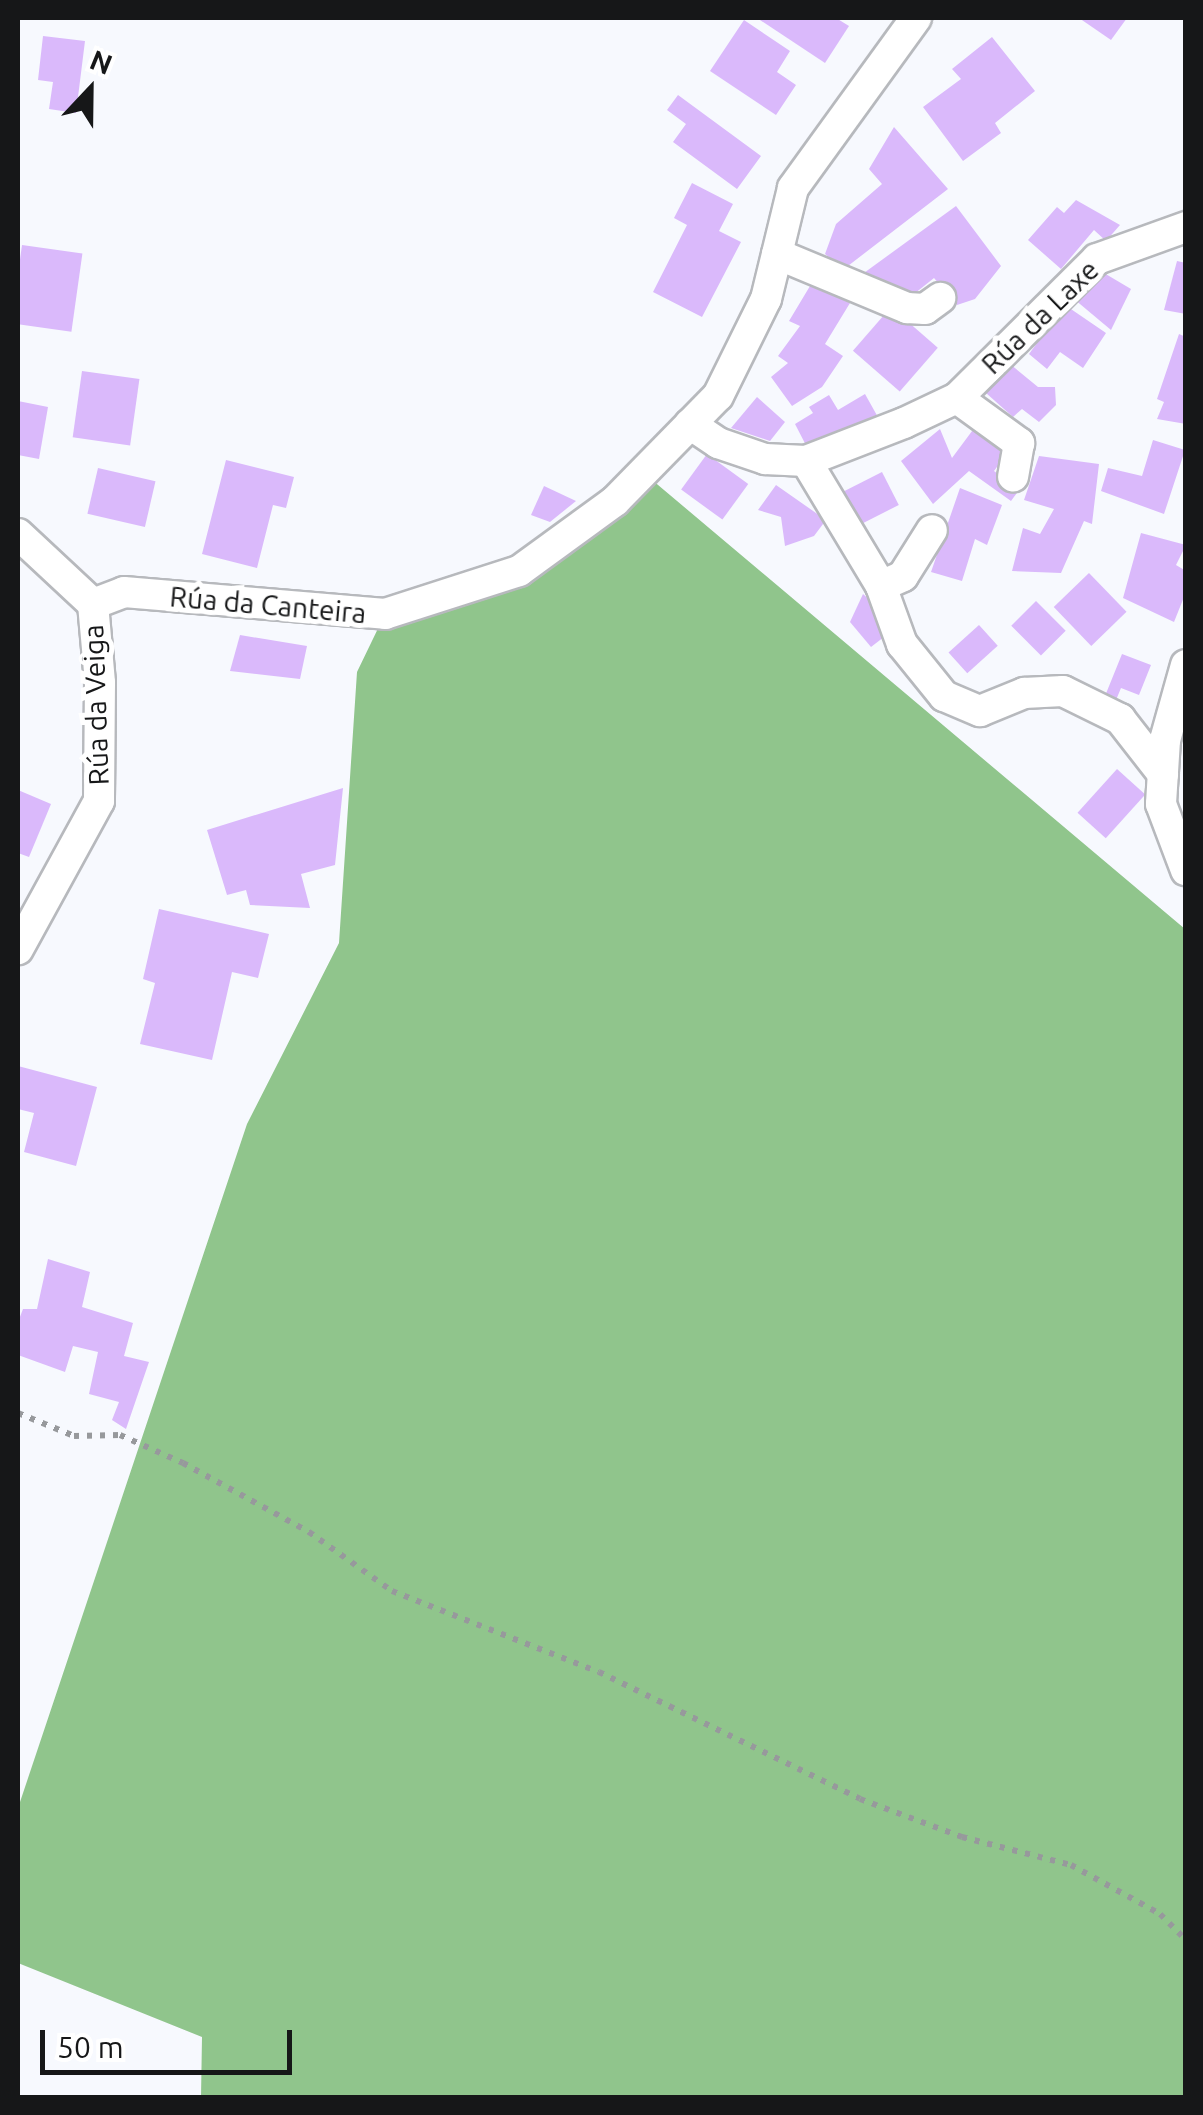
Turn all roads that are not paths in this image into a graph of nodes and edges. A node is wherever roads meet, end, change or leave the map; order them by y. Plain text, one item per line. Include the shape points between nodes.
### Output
1 (916, 18) edge
2 (1186, 227) edge
3 (777, 254) junction
4 (940, 298) dead end
5 (957, 398) junction
6 (690, 424) junction
7 (806, 460) junction
8 (1013, 476) dead end
9 (932, 530) dead end
10 (18, 534) edge
11 (881, 586) junction
12 (93, 604) junction
13 (1186, 664) edge
14 (1163, 774) junction
15 (1186, 870) edge
16 (18, 949) edge

1 - 3 street, Rúa da Canteira via 793,188
2 - 5 street, Rúa da Laxe via 1097,259
3 - 4 street via 908,308 925,309
3 - 6 street, Rúa da Canteira via 766,300 718,396
5 - 7 street, Rúa da Laxe
5 - 8 street, Rúa da Laxe via 1019,443
6 - 7 street, Rúa da Laxe via 718,444 764,459
6 - 12 street, Rúa da Canteira via 614,501 519,572 450,598 385,614 124,592
7 - 11 street
9 - 11 street via 903,576
10 - 12 street, Rúa da Veiga
11 - 14 street via 902,644 944,696 980,711 1024,692 1064,691 1120,719
12 - 16 street, Rúa da Veiga via 99,801
13 - 14 street
14 - 15 street via 1161,804

